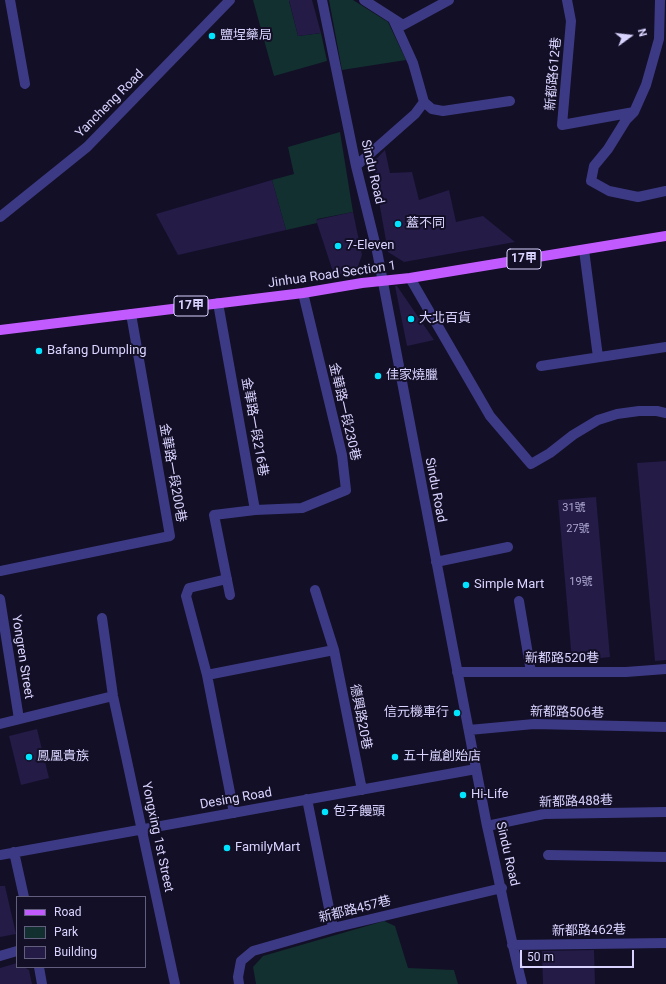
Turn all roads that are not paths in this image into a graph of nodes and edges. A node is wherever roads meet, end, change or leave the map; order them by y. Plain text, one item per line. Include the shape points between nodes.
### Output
1 (10, 0) edge
2 (230, 0) edge
3 (322, 0) edge
4 (364, 0) edge
5 (449, 0) edge
6 (567, 0) edge
7 (660, 0) edge
8 (393, 19) junction
9 (25, 84) dead end
10 (510, 101) dead end
11 (424, 102) junction
12 (634, 112) junction
13 (356, 166) junction
14 (666, 191) edge
15 (0, 217) edge
16 (666, 236) edge
17 (584, 250) junction
18 (410, 278) junction
19 (382, 282) junction
20 (303, 293) junction
21 (218, 303) junction
22 (130, 314) junction
23 (0, 330) edge
24 (666, 348) edge
25 (598, 357) junction
26 (541, 366) dead end
27 (666, 414) edge
28 (255, 510) junction
29 (508, 546) dead end
30 (436, 562) junction
31 (0, 571) edge
32 (227, 579) junction
33 (315, 590) dead end
34 (230, 595) dead end
35 (0, 599) edge
36 (519, 601) dead end
37 (102, 618) dead end
38 (334, 650) junction
39 (666, 669) edge
40 (458, 672) junction
41 (531, 672) junction
42 (207, 675) junction
43 (113, 696) junction
44 (19, 719) junction
45 (0, 724) edge
46 (666, 727) edge
47 (469, 730) junction
48 (476, 769) junction
49 (362, 790) junction
50 (307, 799) junction
51 (666, 812) edge
52 (234, 813) junction
53 (487, 826) junction
54 (142, 829) junction
55 (14, 852) junction
56 (0, 855) edge
57 (548, 856) dead end
58 (666, 857) edge
59 (502, 888) junction
60 (24, 896) edge
61 (333, 928) junction
62 (666, 943) edge
63 (512, 945) junction
64 (16, 951) edge
65 (0, 956) edge
66 (39, 968) edge
67 (42, 984) edge
68 (175, 984) edge
69 (239, 984) edge
70 (522, 984) edge

1 - 9 street
2 - 15 street, Yancheng Road via 87,147
3 - 13 street, Sindu Road
4 - 8 street
5 - 8 street via 403,25
6 - 12 street, 新都路612巷 via 571,21 562,125
7 - 12 street via 659,39 646,85
8 - 11 street via 413,63
10 - 11 street via 443,111 432,109
11 - 13 street via 415,114
12 - 14 street via 594,166 591,180 609,191 638,198
13 - 19 street, Sindu Road
16 - 17 main road, Jinhua Road Section 1 / 17甲
17 - 18 main road, Jinhua Road Section 1 / 17甲
17 - 25 street
18 - 19 main road, Jinhua Road Section 1 / 17甲
18 - 27 street via 490,416 531,464 598,420 616,414 639,411
19 - 20 main road, Jinhua Road Section 1 / 17甲
19 - 30 street, Sindu Road
20 - 21 main road, Jinhua Road Section 1 / 17甲
20 - 28 street, 金華路一段230巷 via 342,455 346,490 302,508
21 - 22 main road, Jinhua Road Section 1 / 17甲
21 - 28 street, 金華路一段216巷
22 - 23 main road, Jinhua Road Section 1 / 17甲
22 - 31 street, 金華路一段200巷 via 170,536
24 - 25 street
25 - 26 street
28 - 32 street via 214,515
29 - 30 street
30 - 40 street, Sindu Road
32 - 34 street
32 - 42 street via 189,588 186,596
33 - 38 street, 德興路20巷
35 - 44 street, Yongren Street
36 - 41 street
37 - 43 street, Yongxing 1st Street
38 - 42 street
38 - 49 street, 德興路20巷
39 - 41 street, 新都路520巷 via 626,672
40 - 41 street, 新都路520巷
40 - 47 street, Sindu Road
42 - 52 street
43 - 44 street
43 - 54 street, Yongxing 1st Street
44 - 45 street
46 - 47 street, 新都路506巷 via 534,724
47 - 48 street, Sindu Road
48 - 49 street, Desing Road
48 - 53 street, Sindu Road
49 - 50 street, Desing Road
50 - 52 street, Desing Road
50 - 61 street
51 - 53 street, 新都路488巷 via 544,814
52 - 54 street, Desing Road
53 - 59 street, Sindu Road
54 - 55 street, Desing Road
54 - 68 street, Yongxing 1st Street
55 - 56 street, Desing Road
55 - 60 street
57 - 58 street
59 - 61 street, 新都路457巷
59 - 63 street, Sindu Road
61 - 69 street, 新都路457巷 via 253,951 240,961
62 - 63 street, 新都路462巷
63 - 70 street, Sindu Road
64 - 65 street
66 - 67 street

